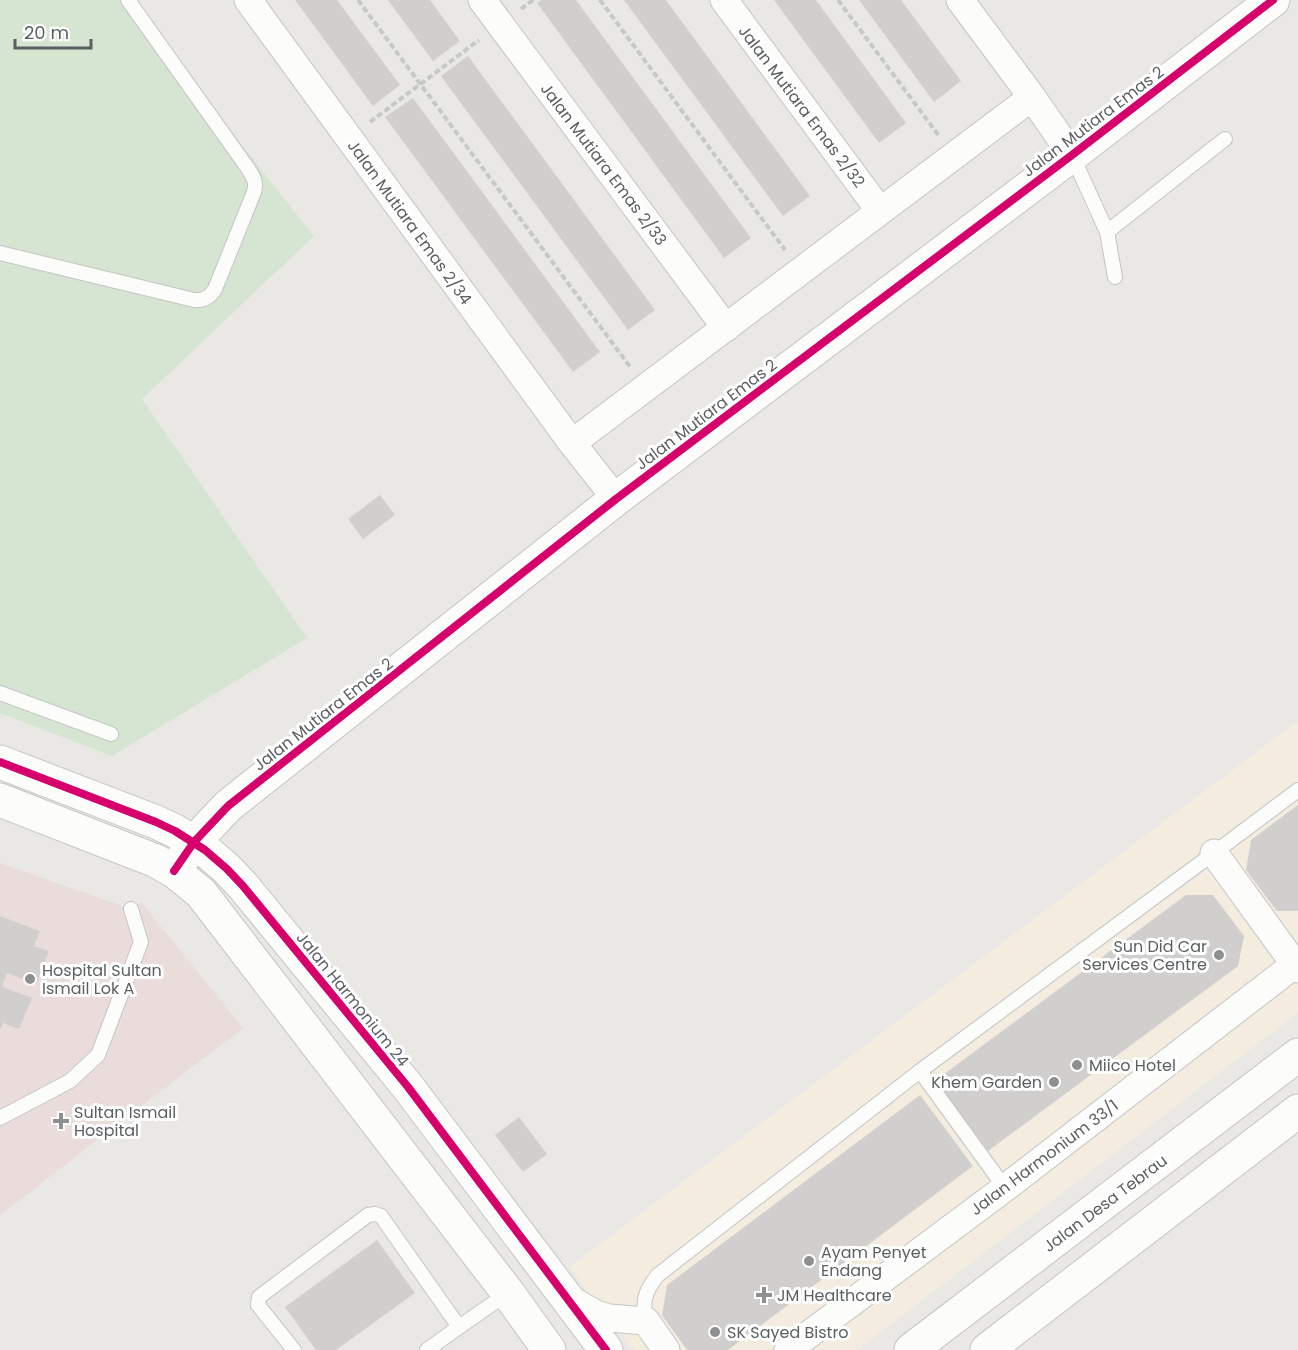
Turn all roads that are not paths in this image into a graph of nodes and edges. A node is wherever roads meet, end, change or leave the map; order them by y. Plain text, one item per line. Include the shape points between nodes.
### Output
1 (128, 0) edge
2 (248, 0) edge
3 (482, 0) edge
4 (723, 0) edge
5 (960, 0) edge
6 (1273, 0) edge
7 (1032, 97) junction
8 (1225, 139) dead end
9 (1072, 155) junction
10 (880, 211) junction
11 (1107, 232) junction
12 (0, 253) edge
13 (1115, 278) dead end
14 (726, 328) junction
15 (572, 444) junction
16 (616, 500) junction
17 (0, 693) edge
18 (111, 734) dead end
19 (0, 762) edge
20 (1298, 790) edge
21 (0, 800) edge
22 (194, 842) junction
23 (1214, 853) junction
24 (174, 871) junction
25 (131, 909) dead end
26 (1297, 965) edge
27 (1298, 1055) edge
28 (920, 1071) junction
29 (1298, 1111) edge
30 (0, 1118) edge
31 (1005, 1188) junction
32 (508, 1293) junction
33 (564, 1296) junction
34 (646, 1321) junction
35 (459, 1327) junction
36 (294, 1350) edge
37 (427, 1350) edge
38 (549, 1350) edge
39 (606, 1350) edge
40 (666, 1350) edge
41 (788, 1350) edge
42 (911, 1350) edge
43 (987, 1350) edge

1 - 12 lane via 255,180 254,192 215,289 206,298 194,300
2 - 15 street, Jalan Mutiara Emas 2/34
3 - 14 street, Jalan Mutiara Emas 2/33
4 - 10 street, Jalan Mutiara Emas 2/32
5 - 7 street
6 - 9 street, Jalan Mutiara Emas 2
7 - 9 street
7 - 10 street
8 - 11 lane
9 - 11 lane
9 - 16 street, Jalan Mutiara Emas 2
10 - 14 street
11 - 13 lane
14 - 15 street
15 - 16 street, Jalan Mutiara Emas 2/34
16 - 22 street, Jalan Mutiara Emas 2 via 228,806
17 - 18 lane
19 - 22 street, Jalan Harmonium 24 via 156,822
20 - 23 lane
21 - 24 street
22 - 24 street, Jalan Mutiara Emas 2
22 - 33 street, Jalan Harmonium 24 via 243,886 385,1060
23 - 26 street
23 - 28 lane
24 - 32 street via 201,893
25 - 30 lane via 141,942 98,1055 70,1082
26 - 31 street, Jalan Harmonium 33/1
27 - 42 street, Jalan Desa Tebrau
28 - 31 lane
28 - 34 lane via 658,1275 646,1295
29 - 43 street
31 - 41 street, Jalan Harmonium 33/1
32 - 35 lane
32 - 38 street
33 - 34 street via 602,1316
33 - 39 street, Jalan Harmonium 24
34 - 40 street
35 - 36 lane via 381,1216 375,1214 368,1215 259,1297 258,1305
35 - 37 lane

